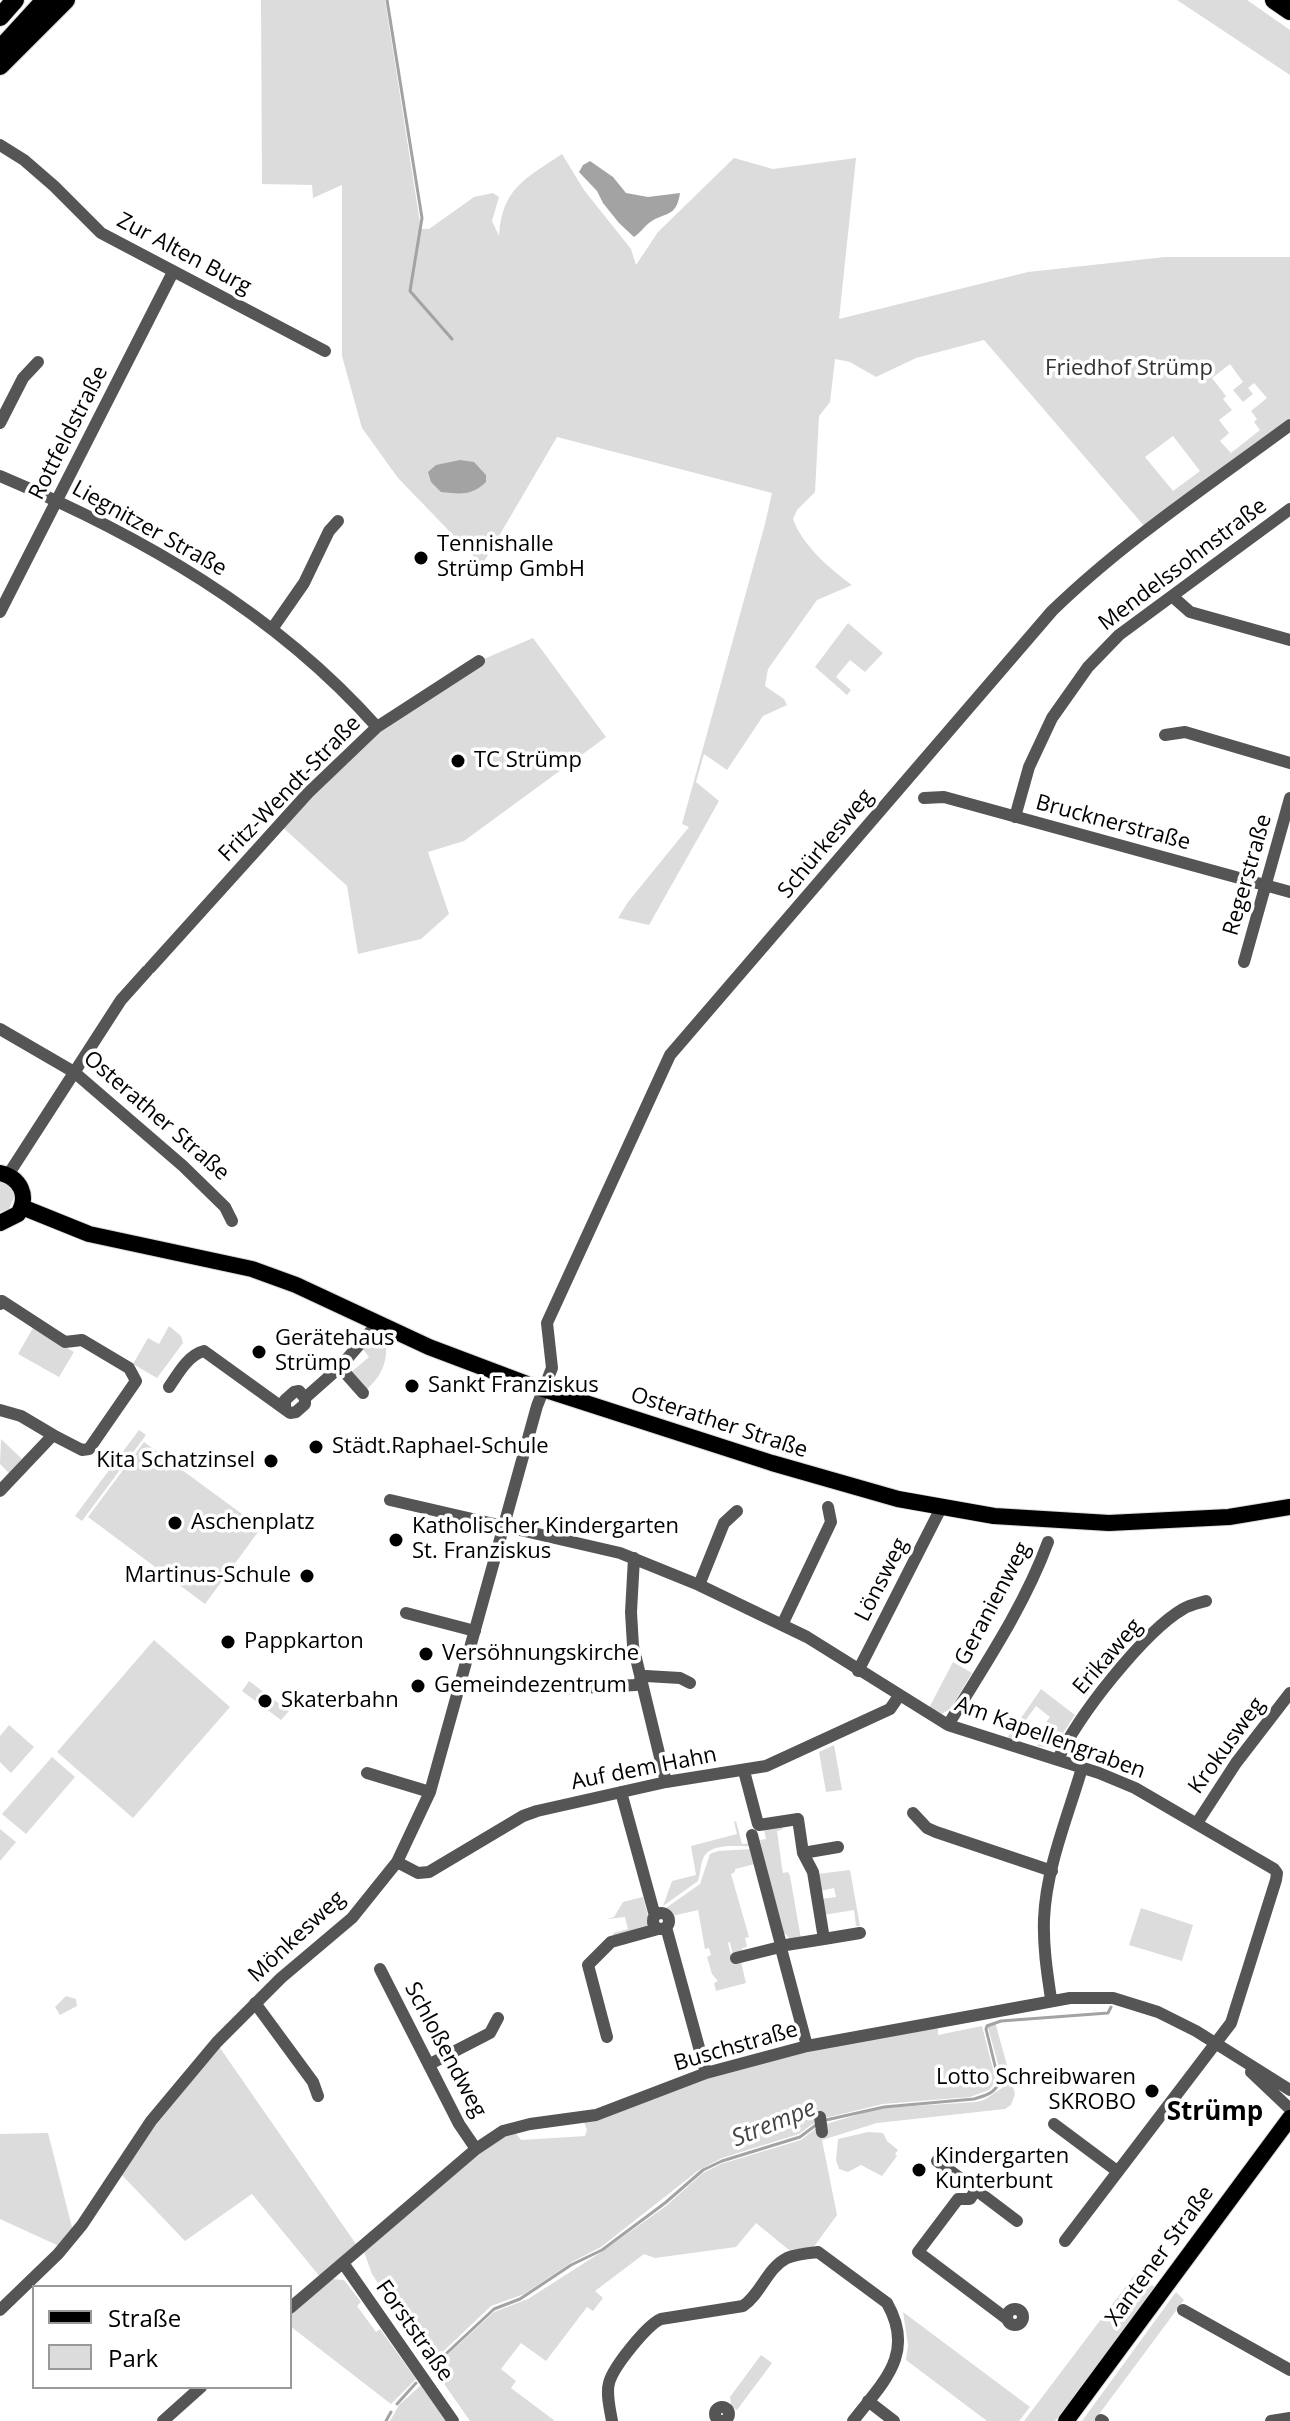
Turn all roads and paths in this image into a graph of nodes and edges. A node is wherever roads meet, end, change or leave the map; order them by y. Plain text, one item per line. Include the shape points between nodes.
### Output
1 (15, 0) edge
2 (45, 0) edge
3 (66, 0) edge
4 (1274, 0) edge
5 (1290, 11) edge
6 (0, 17) edge
7 (0, 49) edge
8 (0, 66) edge
9 (0, 145) edge
10 (173, 272) junction
11 (325, 351) dead end
12 (38, 362) dead end
13 (0, 423) edge
14 (1290, 425) edge
15 (0, 476) edge
16 (57, 500) junction
17 (1289, 512) edge
18 (338, 521) dead end
19 (1172, 596) junction
20 (0, 612) edge
21 (272, 629) junction
22 (1290, 640) edge
23 (479, 661) dead end
24 (377, 727) junction
25 (1165, 735) dead end
26 (1290, 763) edge
27 (924, 798) dead end
28 (1290, 798) edge
29 (1015, 817) junction
30 (1266, 886) junction
31 (1290, 892) edge
32 (1244, 962) dead end
33 (0, 1029) edge
34 (74, 1072) junction
35 (4, 1174) edge
36 (22, 1207) junction
37 (232, 1221) dead end
38 (0, 1223) edge
39 (0, 1304) edge
40 (377, 1324) junction
41 (340, 1367) junction
42 (169, 1387) dead end
43 (545, 1390) junction
44 (363, 1393) dead end
45 (0, 1410) edge
46 (53, 1435) junction
47 (0, 1491) edge
48 (390, 1500) dead end
49 (828, 1507) dead end
50 (1290, 1507) edge
51 (941, 1508) junction
52 (737, 1511) dead end
53 (504, 1527) junction
54 (1048, 1542) dead end
55 (634, 1558) junction
56 (699, 1585) junction
57 (1206, 1601) dead end
58 (406, 1613) dead end
59 (782, 1625) junction
60 (475, 1631) junction
61 (858, 1671) junction
62 (641, 1680) junction
63 (690, 1683) dead end
64 (559, 1689) dead end
65 (1290, 1693) edge
66 (899, 1696) junction
67 (948, 1725) junction
68 (1058, 1760) junction
69 (1082, 1768) junction
70 (744, 1771) junction
71 (367, 1773) dead end
72 (666, 1782) junction
73 (430, 1792) junction
74 (621, 1792) junction
75 (913, 1813) dead end
76 (1197, 1823) junction
77 (757, 1828) junction
78 (838, 1847) dead end
79 (803, 1853) junction
80 (397, 1862) junction
81 (1052, 1871) junction
82 (660, 1924) junction
83 (860, 1933) dead end
84 (824, 1939) junction
85 (781, 1946) junction
86 (736, 1958) dead end
87 (380, 1969) dead end
88 (1051, 1999) junction
89 (255, 2003) junction
90 (498, 2018) dead end
91 (607, 2037) dead end
92 (1215, 2044) junction
93 (807, 2046) junction
94 (1243, 2063) junction
95 (430, 2064) junction
96 (706, 2073) junction
97 (1290, 2090) edge
98 (318, 2096) dead end
99 (1290, 2109) edge
100 (820, 2117) dead end
101 (1290, 2118) edge
102 (1054, 2124) dead end
103 (822, 2132) dead end
104 (476, 2149) junction
105 (937, 2161) dead end
106 (1117, 2171) junction
107 (976, 2190) junction
108 (1017, 2221) dead end
109 (1065, 2241) dead end
110 (343, 2263) junction
111 (292, 2306) edge
112 (0, 2310) edge
113 (1183, 2310) dead end
114 (1007, 2319) dead end
115 (1290, 2370) edge
116 (199, 2389) edge
117 (868, 2401) junction
118 (1290, 2418) edge
119 (163, 2421) edge
120 (453, 2421) edge
121 (612, 2421) edge
122 (853, 2421) edge
123 (894, 2421) edge
124 (1066, 2421) edge
125 (1271, 2421) edge

1 - 6 highway
2 - 7 highway
3 - 8 highway
4 - 5 highway
9 - 10 street, Zur Alten Burg via 54,186 101,233
10 - 11 street, Zur Alten Burg
10 - 16 street, Rottfeldstraße
12 - 13 street via 23,378
14 - 43 street, Schürkesweg via 1126,546 1052,611 670,1055 547,1323 552,1368
15 - 16 street, Liegnitzer Straße
16 - 20 street, Rottfeldstraße
16 - 21 street, Liegnitzer Straße via 197,575
17 - 19 street, Mendelssohnstraße
18 - 21 street
19 - 22 street via 1190,612
19 - 29 street, Mendelssohnstraße via 1119,635 1072,687 1029,767
21 - 24 street, Liegnitzer Straße via 343,688
23 - 24 street, Fritz-Wendt-Straße
24 - 34 street, Fritz-Wendt-Straße via 310,792 121,1000
25 - 26 street via 1185,732
27 - 29 street, Brucknerstraße via 944,797
28 - 30 street, Regerstraße
29 - 30 street, Brucknerstraße
30 - 31 street, Brucknerstraße
30 - 32 street, Regerstraße
33 - 34 street, Osterather Straße
34 - 35 street, Fritz-Wendt-Straße
34 - 37 street, Osterather Straße via 183,1166 225,1207
35 - 36 main road via 23,1192
36 - 38 main road
36 - 40 main road, Osterather Straße via 89,1234 252,1269
39 - 46 street via 20,1310 27,1320 65,1342 82,1340 129,1368 136,1381 91,1446 82,1450
40 - 41 street
40 - 43 main road, Osterather Straße
41 - 42 street via 305,1398 294,1392 285,1408 204,1351 195,1353
41 - 44 street
43 - 51 main road, Osterather Straße via 843,1485
43 - 53 street, Mönkesweg
45 - 46 street
46 - 47 street
48 - 53 street, Am Kapellengraben
49 - 59 street via 831,1522
50 - 51 main road, Osterather Straße via 1229,1517 1109,1523
51 - 61 street, Lönsweg
52 - 56 street via 724,1523
53 - 55 street, Am Kapellengraben
53 - 60 street, Mönkesweg
54 - 67 street, Geranienweg via 1018,1610
55 - 56 street, Am Kapellengraben
55 - 62 street via 631,1612
56 - 59 street, Am Kapellengraben
57 - 68 street, Erikaweg via 1184,1608 1125,1664 1065,1740
58 - 60 street
59 - 61 street, Am Kapellengraben
60 - 73 street, Mönkesweg
61 - 66 street, Am Kapellengraben
62 - 63 street via 680,1678
62 - 64 street via 636,1685
62 - 72 street
65 - 76 street, Krokusweg
66 - 67 street, Am Kapellengraben
66 - 70 street, Auf dem Hahn via 879,1715 774,1764
67 - 68 street, Am Kapellengraben
68 - 69 street, Am Kapellengraben
69 - 76 street, Am Kapellengraben via 1135,1788
69 - 81 street
70 - 72 street, Auf dem Hahn
70 - 77 street
71 - 73 street
72 - 74 street, Auf dem Hahn
73 - 80 street, Mönkesweg
74 - 80 street, Auf dem Hahn via 523,1816 429,1872 418,1873
74 - 82 street
75 - 81 street via 936,1832
76 - 92 street, Am Kapellengraben via 1277,1873 1231,2023
77 - 79 street via 798,1819
77 - 85 street
78 - 79 street
79 - 84 street via 813,1872
80 - 89 street, Mönkesweg via 352,1918
81 - 88 street via 1044,1916
82 - 91 street via 611,1942 588,1965
82 - 96 street
83 - 84 street
84 - 85 street
85 - 86 street
85 - 93 street
87 - 95 street, Schloßendweg
88 - 92 street, Buschstraße via 1123,2000 1175,2019
88 - 93 street, Buschstraße
89 - 98 street
89 - 112 street, Mönkesweg via 151,2121 82,2225
90 - 95 street via 490,2033
92 - 94 street, Buschstraße
92 - 106 street
93 - 96 street, Buschstraße
94 - 97 street, Buschstraße
94 - 99 street, Buschstraße
95 - 104 street, Schloßendweg
96 - 104 street, Buschstraße via 596,2115 503,2131
100 - 103 street
101 - 124 main road, Xantener Straße
102 - 106 street
104 - 110 street, Buschstraße
105 - 107 street
106 - 109 street
107 - 108 street
107 - 114 street via 970,2199 958,2199 918,2252
110 - 111 street, Buschstraße
110 - 120 street, Forststraße
113 - 115 street
116 - 119 street
117 - 121 street via 898,2356 893,2314 887,2303 818,2252 783,2260 743,2306 651,2324 609,2384
117 - 122 street
117 - 123 street
118 - 125 street

